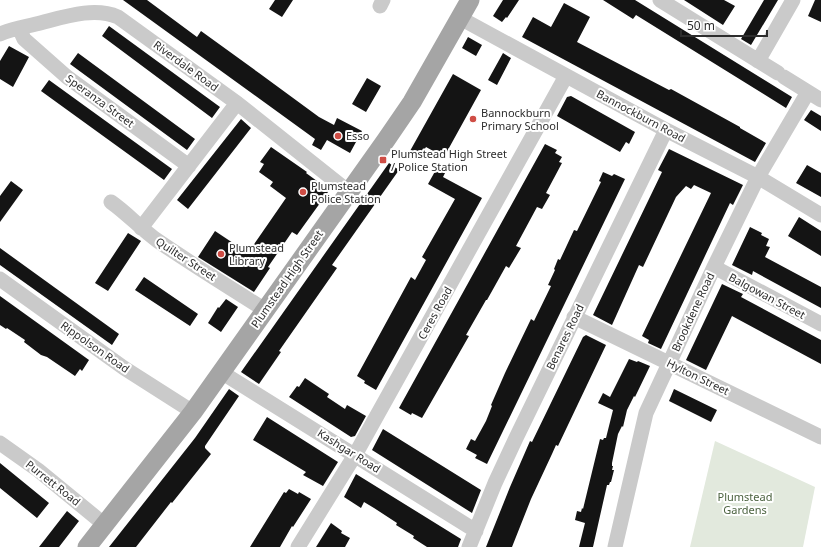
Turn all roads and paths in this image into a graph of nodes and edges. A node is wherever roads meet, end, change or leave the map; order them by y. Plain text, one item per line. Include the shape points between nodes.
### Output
1 (470, 0) edge
2 (660, 0) edge
3 (793, 0) edge
4 (92, 6) edge
5 (460, 18) junction
6 (19, 28) junction
7 (0, 34) edge
8 (758, 61) junction
9 (566, 76) junction
10 (808, 92) junction
11 (821, 100) edge
12 (237, 103) junction
13 (666, 130) junction
14 (190, 166) junction
15 (758, 177) junction
16 (349, 192) junction
17 (111, 202) dead end
18 (821, 215) edge
19 (141, 228) junction
20 (714, 267) junction
21 (0, 279) edge
22 (264, 310) junction
23 (574, 317) junction
24 (821, 324) edge
25 (669, 364) junction
26 (221, 372) junction
27 (193, 412) junction
28 (821, 437) edge
29 (0, 443) edge
30 (355, 455) junction
31 (105, 525) junction
32 (476, 531) junction
33 (87, 547) edge
34 (298, 547) edge
35 (469, 547) edge
36 (616, 547) edge

1 - 5 main road, Plumstead High Street
2 - 8 street
3 - 8 street
4 - 6 street, Riverdale Road via 79,14
4 - 12 street, Riverdale Road via 118,17
5 - 9 street, Bannockburn Road
5 - 16 main road, Plumstead High Street via 412,102
6 - 7 street, Riverdale Road
6 - 14 street, Speranza Street via 24,39 67,77
8 - 10 street
9 - 13 street, Bannockburn Road
9 - 30 street, Ceres Road
10 - 11 street
10 - 15 street, Brookdene Road
12 - 14 street
12 - 16 street, Riverdale Road
13 - 15 street, Bannockburn Road
13 - 23 street, Benares Road
14 - 19 street
15 - 18 street, Bannockburn Road
15 - 20 street, Brookdene Road
16 - 22 main road, Plumstead High Street
17 - 19 street, Quilter Street
19 - 22 street, Quilter Street
20 - 24 street, Balgowan Street
20 - 25 street, Brookdene Road
21 - 27 street, Rippolson Road via 124,368
22 - 26 main road, Plumstead High Street
23 - 25 street, Hylton Street
23 - 32 street, Benares Road via 501,470
25 - 28 street, Hylton Street
25 - 36 street, Brookdene Road via 646,413
26 - 27 main road, Plumstead High Street
26 - 30 street, Kashgar Road
27 - 31 main road, Plumstead High Street
29 - 31 street, Purrett Road via 38,470
30 - 32 street, Kashgar Road
30 - 34 street, Ceres Road
31 - 33 main road, Plumstead High Street
32 - 35 street, Benares Road

